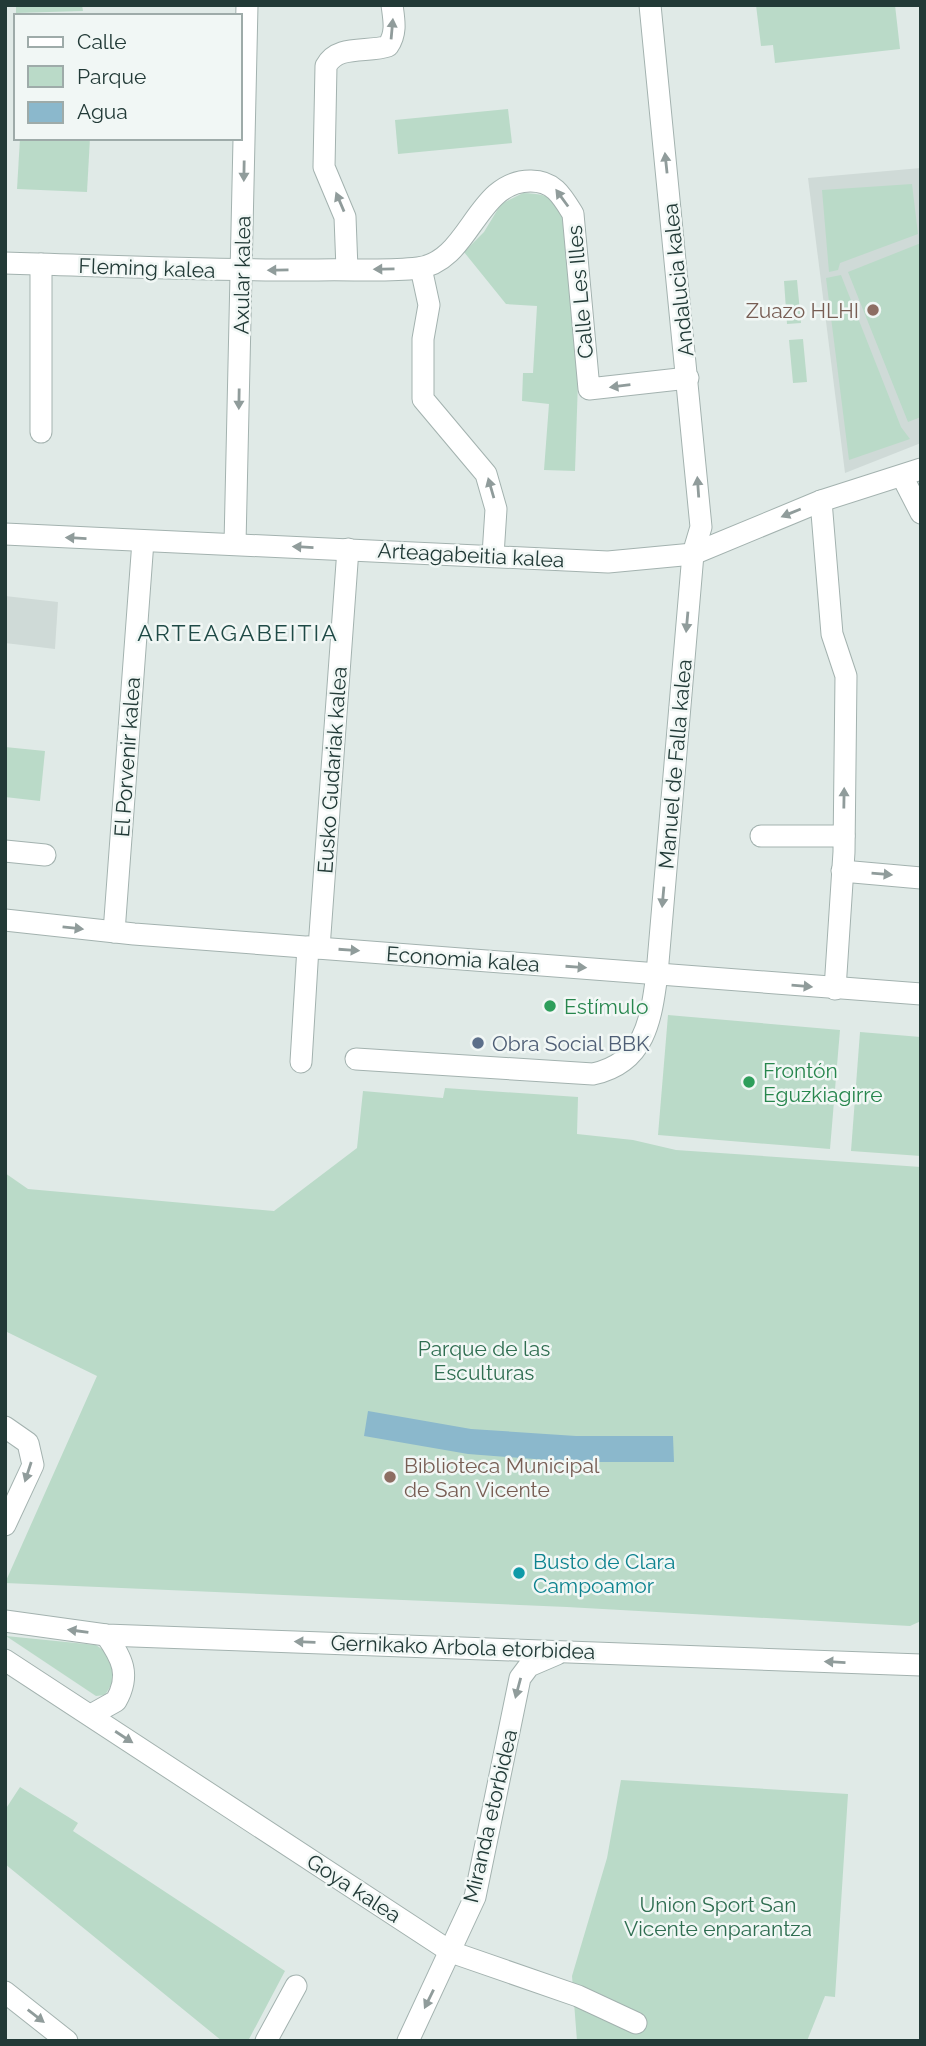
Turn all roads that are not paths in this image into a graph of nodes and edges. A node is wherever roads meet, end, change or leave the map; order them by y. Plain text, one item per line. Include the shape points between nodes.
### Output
1 (247, 5) edge
2 (392, 5) edge
3 (650, 5) edge
4 (5, 263) edge
5 (41, 264) junction
6 (421, 268) junction
7 (347, 269) junction
8 (242, 271) junction
9 (688, 377) junction
10 (41, 432) dead end
11 (911, 473) edge
12 (821, 501) junction
13 (921, 513) edge
14 (5, 534) edge
15 (143, 541) junction
16 (235, 544) junction
17 (348, 549) junction
18 (693, 554) junction
19 (493, 555) junction
20 (844, 835) junction
21 (761, 836) dead end
22 (5, 851) edge
23 (45, 855) dead end
24 (842, 871) junction
25 (921, 878) edge
26 (5, 920) edge
27 (114, 932) junction
28 (313, 948) junction
29 (657, 974) junction
30 (835, 989) junction
31 (921, 994) edge
32 (356, 1059) dead end
33 (301, 1062) dead end
34 (5, 1427) edge
35 (5, 1525) edge
36 (5, 1620) edge
37 (106, 1635) junction
38 (569, 1651) junction
39 (5, 1660) edge
40 (915, 1662) edge
41 (921, 1680) edge
42 (91, 1715) junction
43 (452, 1952) junction
44 (296, 1986) dead end
45 (5, 1992) edge
46 (636, 2022) dead end
47 (67, 2041) edge
48 (266, 2041) edge
49 (408, 2041) edge

1 -> 8 street, Axular kalea
7 -> 2 street via 345,217 324,167 326,66 341,52 388,46 393,38
9 -> 3 street, Andalucia kalea
4 - 5 street, Fleming kalea
5 - 8 street, Fleming kalea
5 - 10 street
6 -> 7 street, Fleming kalea
9 -> 6 street, Calle Les Illes via 589,389 573,214 559,190 541,181 519,181 503,189 486,204 451,252
19 -> 6 street via 496,509 486,474 423,399 423,339 429,305
7 -> 8 street, Fleming kalea
8 -> 16 street, Axular kalea
18 -> 9 street, Andalucia kalea via 701,527
11 - 12 street, Arteagabeitia kalea
11 - 13 street
12 -> 18 street, Arteagabeitia kalea
20 -> 12 street via 846,676 832,634
15 -> 14 street, Arteagabeitia kalea
15 - 16 street, Arteagabeitia kalea
15 - 27 street, El Porvenir kalea
17 -> 16 street, Arteagabeitia kalea
17 - 19 street, Arteagabeitia kalea
17 - 28 street, Eusko Gudariak kalea
18 - 19 street, Arteagabeitia kalea via 608,562
18 -> 29 street, Manuel de Falla kalea
20 - 21 street
20 - 24 street
22 - 23 street
24 -> 25 street
24 - 30 street
26 -> 27 street, Economia kalea
27 - 28 street, Economia kalea
28 -> 29 street, Economia kalea
28 - 33 street, Eusko Gudariak kalea
29 -> 30 street, Economia kalea
29 - 32 street, Manuel de Falla kalea via 642,1041 620,1065 605,1071 580,1074
30 - 31 street, Economia kalea
34 -> 35 street via 28,1443 33,1465
37 -> 36 street, Gernikako Arbola etorbidea
38 -> 37 street, Gernikako Arbola etorbidea
37 - 42 street via 126,1674 116,1701
40 -> 38 street, Gernikako Arbola etorbidea
38 -> 43 street, Miranda etorbidea via 529,1666 520,1678 475,1896
39 - 42 street, Goya kalea
40 - 41 street
42 -> 43 street, Goya kalea
43 - 46 street, Goya kalea via 578,1996
43 -> 49 street, Miranda etorbidea
44 - 48 street
45 -> 47 street

